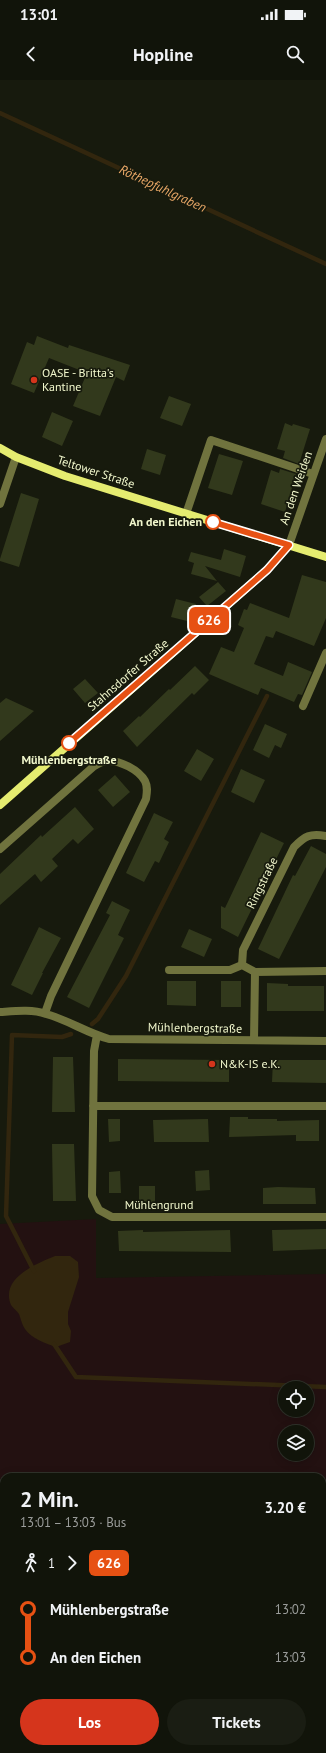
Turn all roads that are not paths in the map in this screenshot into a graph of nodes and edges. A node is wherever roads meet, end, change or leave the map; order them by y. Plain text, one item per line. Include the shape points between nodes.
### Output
1 (326, 439) edge
2 (0, 448) edge
3 (16, 457) junction
4 (313, 474) junction
5 (0, 504) edge
6 (186, 514) junction
7 (289, 545) junction
8 (326, 557) edge
9 (326, 653) edge
10 (303, 706) dead end
11 (0, 805) edge
12 (326, 836) edge
13 (0, 849) edge
14 (242, 965) junction
15 (169, 970) dead end
16 (326, 971) edge
17 (255, 972) junction
18 (0, 1012) edge
19 (45, 1013) junction
20 (97, 1035) junction
21 (254, 1040) junction
22 (326, 1041) edge
23 (93, 1106) junction
24 (326, 1106) edge
25 (326, 1217) edge

1 - 4 street, An den Weiden
2 - 3 street, Teltower Straße
3 - 5 street
3 - 6 street, Teltower Straße via 65,476
4 - 6 street via 211,440
4 - 7 street, An den Weiden
6 - 7 street, Teltower Straße
7 - 8 street, Teltower Straße
7 - 11 street, Stahnsdorfer Straße via 267,570
9 - 10 street
12 - 14 street, Ringstraße via 317,834 304,837 294,847 243,950
13 - 19 street via 100,763 120,762 145,781 148,790 146,799
14 - 15 street via 230,970
14 - 17 street
16 - 17 street
17 - 21 street
18 - 19 street, Mühlenbergstraße
19 - 20 street, Mühlenbergstraße
20 - 21 street, Mühlenbergstraße via 110,1038
20 - 23 street, Mühlengrund via 94,1050
21 - 22 street, Mühlenbergstraße
23 - 24 street
23 - 25 street, Mühlengrund via 92,1196 99,1210 112,1217

